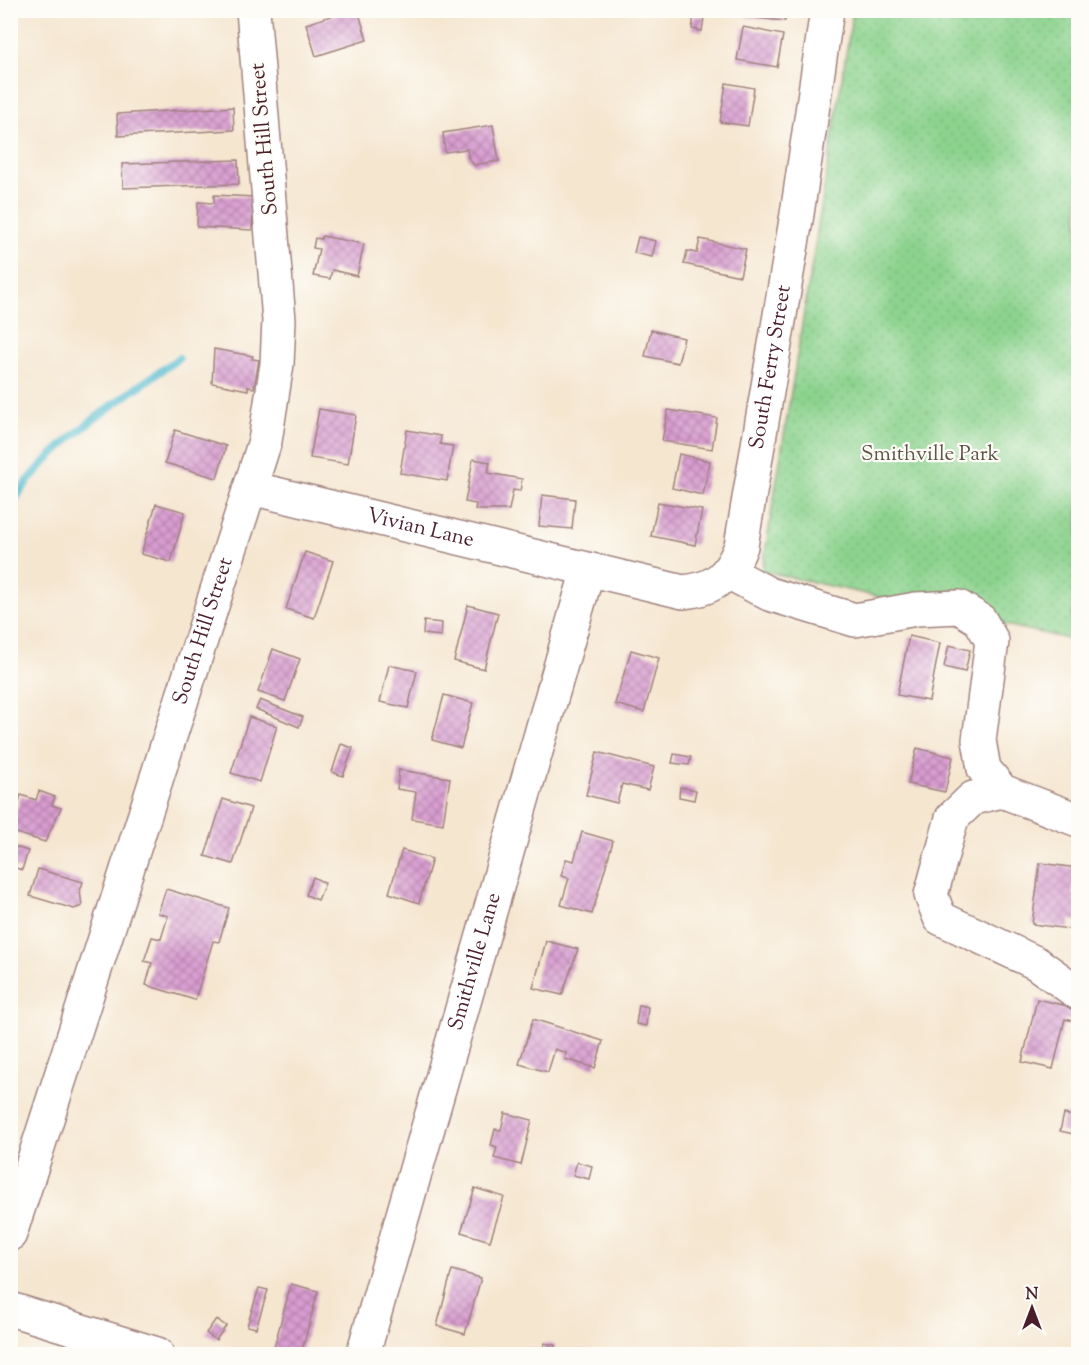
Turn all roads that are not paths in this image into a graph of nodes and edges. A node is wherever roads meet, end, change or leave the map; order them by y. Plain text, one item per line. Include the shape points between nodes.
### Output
1 (254, 10) edge
2 (827, 10) edge
3 (251, 488) junction
4 (588, 570) junction
5 (728, 572) junction
6 (1002, 791) junction
7 (1078, 820) edge
8 (1078, 993) edge
9 (10, 1234) edge
10 (10, 1309) edge
11 (157, 1354) edge
12 (363, 1354) edge

1 - 3 street, South Hill Street via 279,320 271,406
2 - 5 street, South Ferry Street via 741,546
3 - 4 street, Vivian Lane
3 - 9 street, South Hill Street
4 - 5 street via 683,592 712,586
4 - 12 street, Smithville Lane
5 - 6 street via 769,594 855,620 916,609 959,607 980,620 992,641 979,740 984,769
6 - 7 street
6 - 8 street via 974,798 952,818 931,895 939,918 1036,963
10 - 11 street

